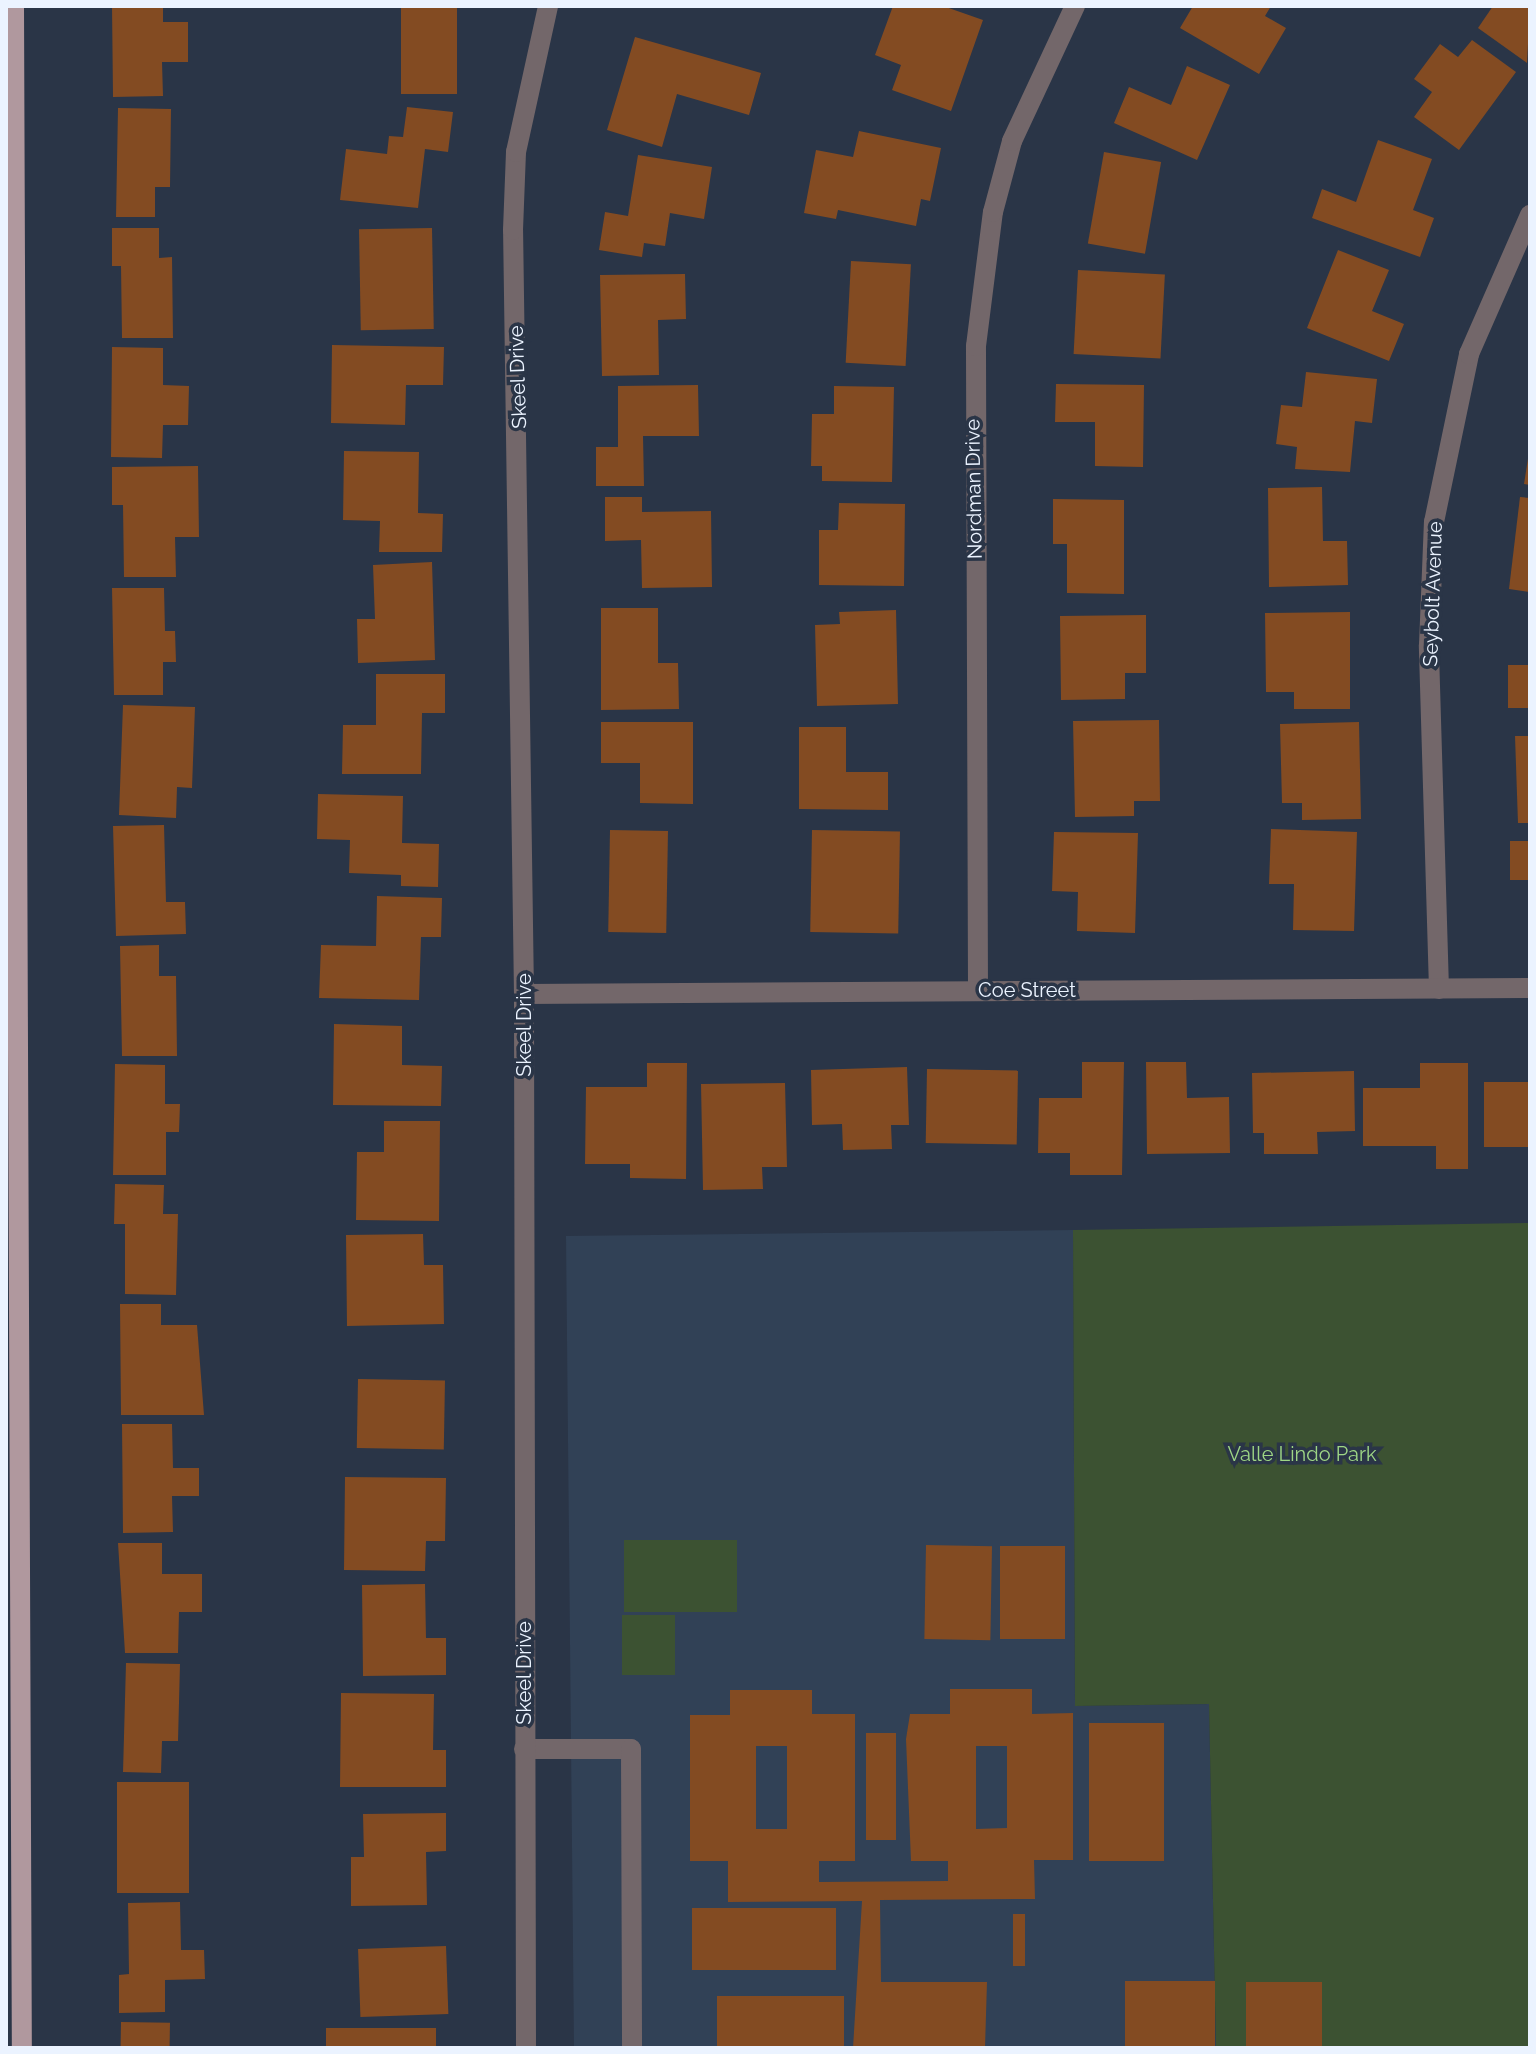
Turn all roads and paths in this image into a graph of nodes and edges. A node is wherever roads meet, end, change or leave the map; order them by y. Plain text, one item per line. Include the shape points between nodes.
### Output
1 (14, 6) edge
2 (548, 6) edge
3 (1075, 6) edge
4 (1530, 215) edge
5 (8, 484) edge
6 (1530, 988) edge
7 (1439, 989) junction
8 (978, 990) junction
9 (524, 994) junction
10 (524, 1749) junction
11 (632, 2039) edge
12 (22, 2048) edge
13 (526, 2048) edge

1 - 5 main road
2 - 9 street, Skeel Drive via 527,81 513,230
3 - 8 street, Nordman Drive via 1012,141 993,212 976,346
4 - 7 street, Seybolt Avenue via 1469,354 1434,522 1429,645
5 - 12 main road
6 - 7 street, Coe Street
7 - 8 street, Coe Street
8 - 9 street, Coe Street
9 - 10 street, Skeel Drive
10 - 11 street via 631,1749
10 - 13 street, Skeel Drive

